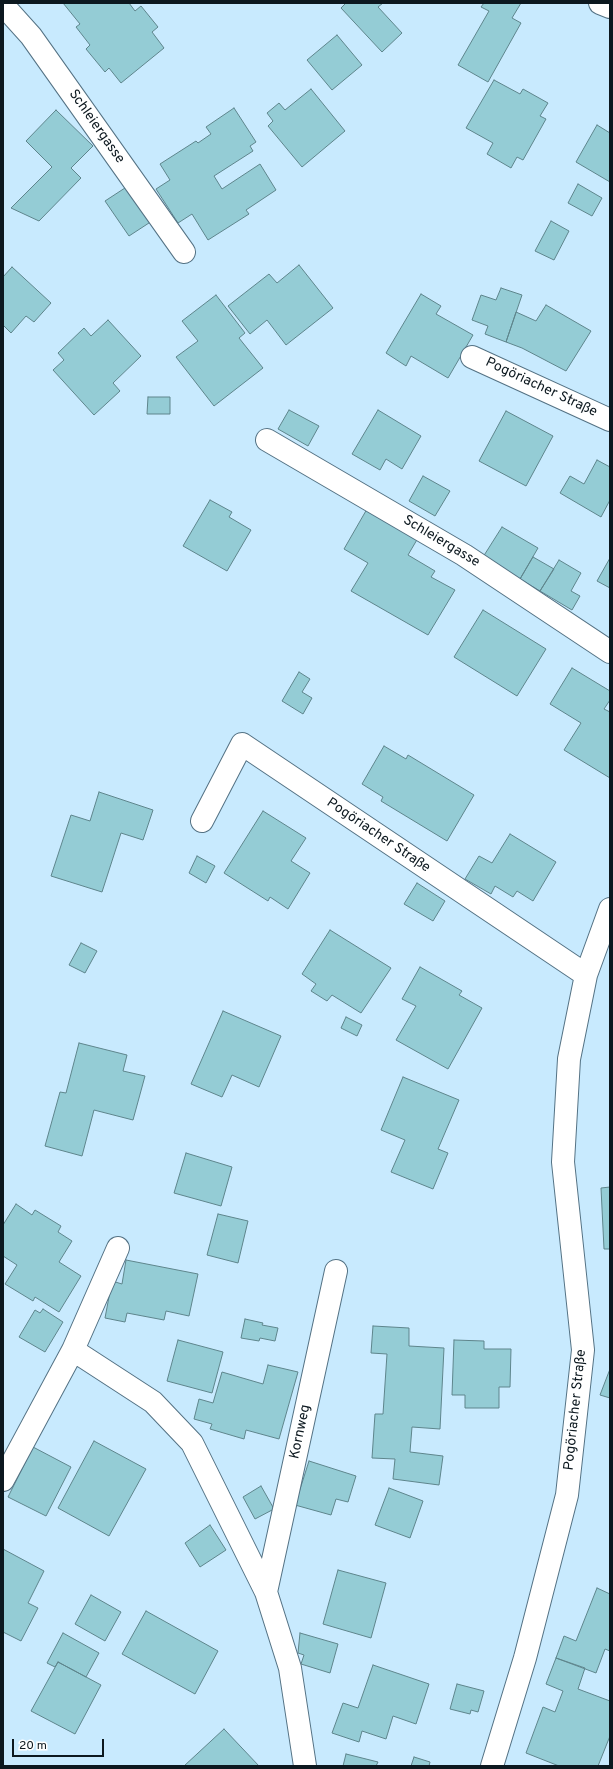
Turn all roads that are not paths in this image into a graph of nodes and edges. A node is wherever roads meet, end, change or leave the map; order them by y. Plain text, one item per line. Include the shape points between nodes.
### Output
1 (600, 3) edge
2 (3, 5) edge
3 (610, 7) edge
4 (184, 252) dead end
5 (472, 357) dead end
6 (610, 420) edge
7 (267, 440) dead end
8 (610, 652) edge
9 (202, 821) dead end
10 (610, 908) edge
11 (586, 976) junction
12 (118, 1248) dead end
13 (336, 1271) dead end
14 (73, 1350) junction
15 (3, 1480) edge
16 (266, 1592) junction
17 (305, 1766) edge
18 (492, 1766) edge

1 - 3 street
2 - 4 street, Schleiergasse via 31,36
5 - 6 street, Pogöriacher Straße
7 - 8 street, Schleiergasse via 464,555
9 - 11 street, Pogöriacher Straße via 242,744
10 - 11 street, Pogöriacher Straße
11 - 18 street, Pogöriacher Straße via 568,1059 563,1162 583,1350 567,1495 525,1658
12 - 14 street
13 - 16 street, Kornweg
14 - 15 street
14 - 16 street, Kornweg via 153,1402 192,1443
16 - 17 street, Kornweg via 290,1668

